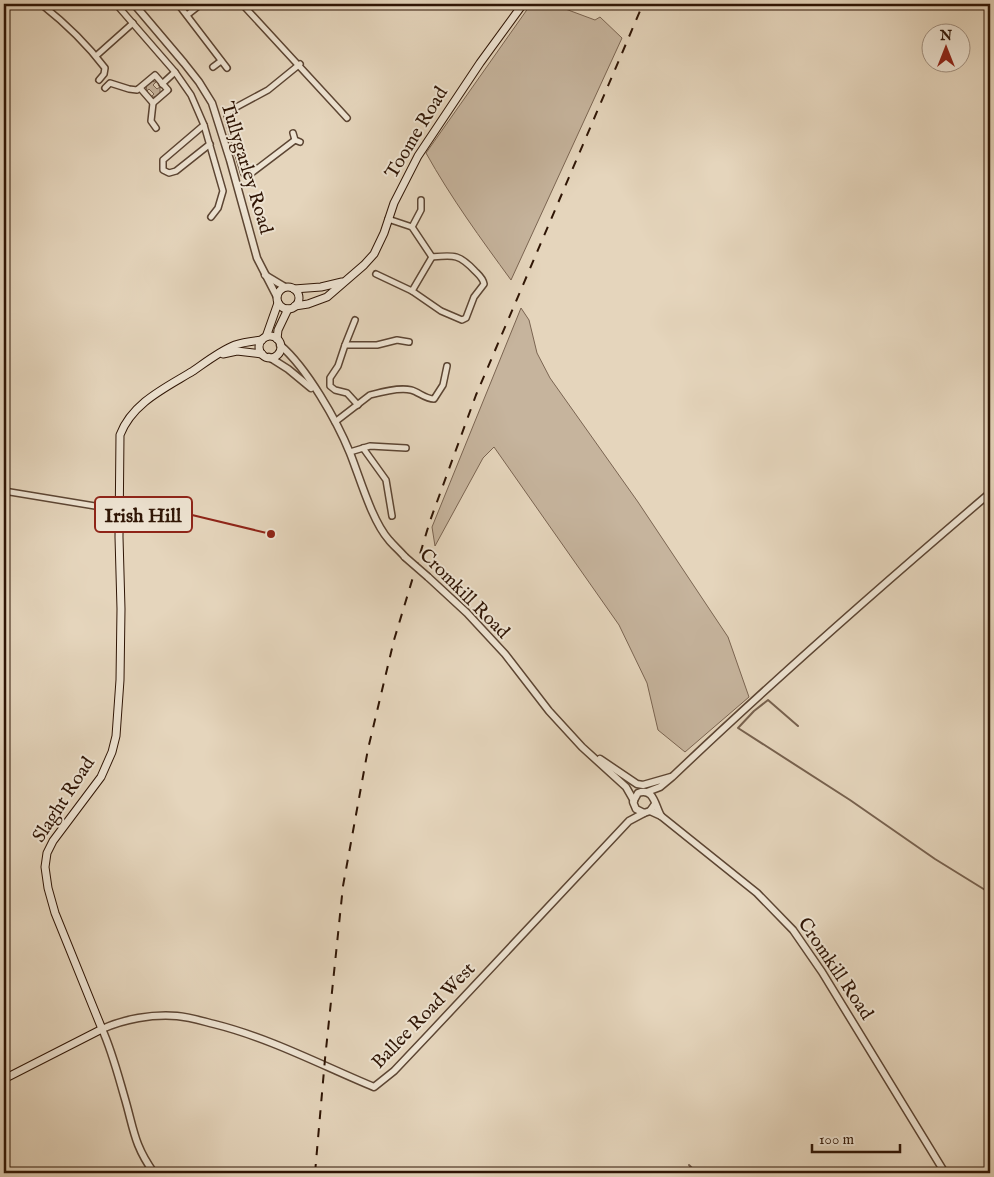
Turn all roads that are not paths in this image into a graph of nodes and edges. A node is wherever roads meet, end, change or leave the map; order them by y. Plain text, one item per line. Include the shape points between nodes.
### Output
1 (41, 4) edge
2 (116, 4) edge
3 (134, 4) edge
4 (178, 4) edge
5 (201, 4) edge
6 (242, 4) edge
7 (524, 4) edge
8 (187, 15) junction
9 (133, 23) junction
10 (96, 56) junction
11 (221, 61) junction
12 (300, 64) junction
13 (213, 67) dead end
14 (227, 68) dead end
15 (175, 72) junction
16 (99, 80) dead end
17 (162, 84) junction
18 (105, 88) dead end
19 (140, 88) junction
20 (153, 103) junction
21 (347, 118) dead end
22 (204, 125) junction
23 (156, 128) dead end
24 (293, 132) dead end
25 (210, 144) junction
26 (421, 200) dead end
27 (211, 217) dead end
28 (388, 219) junction
29 (412, 227) junction
30 (432, 257) junction
31 (376, 274) dead end
32 (266, 275) junction
33 (345, 280) junction
34 (285, 287) junction
35 (294, 289) junction
36 (412, 292) junction
37 (278, 300) junction
38 (291, 307) junction
39 (355, 320) dead end
40 (264, 338) junction
41 (278, 342) junction
42 (409, 342) dead end
43 (345, 345) junction
44 (218, 355) junction
45 (265, 356) junction
46 (447, 366) dead end
47 (319, 396) junction
48 (358, 405) junction
49 (335, 422) junction
50 (363, 448) junction
51 (406, 448) dead end
52 (350, 452) junction
53 (4, 491) edge
54 (990, 492) edge
55 (119, 510) junction
56 (392, 516) dead end
57 (588, 753) junction
58 (672, 777) junction
59 (626, 787) junction
60 (660, 788) junction
61 (644, 792) junction
62 (655, 802) junction
63 (634, 804) junction
64 (647, 812) junction
65 (661, 816) junction
66 (629, 821) junction
67 (102, 1029) junction
68 (4, 1079) edge
69 (154, 1173) edge
70 (945, 1173) edge

1 - 10 street via 69,27
2 - 9 street
3 - 32 street, Tullygarley Road via 199,82 212,103 257,258
4 - 8 street
5 - 8 street
6 - 12 street
7 - 28 main road, Toome Road via 418,156
8 - 11 street
9 - 10 street
9 - 15 street
10 - 16 street via 105,68
11 - 13 street
11 - 14 street
12 - 21 street
12 - 24 street via 268,90 227,115 244,174 249,175 297,141
15 - 17 street
15 - 22 street via 191,95
17 - 19 street via 155,75
17 - 20 street via 168,90
18 - 19 street via 110,83 129,89
19 - 20 street
20 - 23 street via 151,121
22 - 25 street
22 - 25 street via 163,160 163,170 176,171
25 - 27 street via 223,191 218,208
26 - 29 street via 421,210
28 - 29 street
28 - 33 main road, Toome Road via 374,254
29 - 30 street
30 - 36 street
30 - 36 street via 458,256 482,278 483,286 474,297 467,316 462,320 455,318
31 - 36 street
32 - 34 street
32 - 37 street, Tullygarley Road
33 - 35 main road, Toome Road via 321,287
33 - 38 main road, Toome Road via 327,297
34 - 35 main road
34 - 37 main road via 279,292
35 - 38 main road via 298,297
37 - 38 main road via 282,307
37 - 40 main road
38 - 41 main road via 278,330
39 - 43 street
40 - 41 main road via 270,336
40 - 44 main road, Slaght Road via 236,345
40 - 45 main road via 259,348
41 - 45 main road via 278,353
41 - 47 street, Cromkill Road via 303,370
42 - 43 street via 394,340 377,345
43 - 48 street via 329,383 333,389 347,393
44 - 45 main road, Slaght Road via 237,351
44 - 55 main road, Slaght Road via 163,388 135,410 124,424 119,449
45 - 47 street, Cromkill Road via 296,374
46 - 48 street via 443,384 434,399 408,390 370,395
47 - 49 street, Cromkill Road
48 - 49 street
49 - 52 street, Cromkill Road
50 - 51 street
50 - 52 street
50 - 56 street via 386,480
52 - 57 street, Cromkill Road, bridge via 388,539 467,613
53 - 55 street
54 - 58 street via 826,635
55 - 67 main road, Slaght Road via 122,610 116,736 101,777 53,841 45,867 53,908
57 - 58 street via 596,755 637,784
57 - 59 street, Cromkill Road
58 - 60 street
59 - 61 street, Cromkill Road
59 - 63 street, Cromkill Road
60 - 61 street
60 - 62 street
61 - 62 street via 653,796
61 - 63 street via 636,796
62 - 64 street
62 - 65 street, Cromkill Road
63 - 64 street via 638,811
63 - 66 street, Ballee Road West
64 - 65 street, Cromkill Road
64 - 66 street, Ballee Road West
65 - 70 street, Cromkill Road via 757,893 793,930
66 - 67 street, Ballee Road West via 394,1071 374,1087 238,1030 186,1018 166,1016 123,1021
67 - 68 main road
67 - 69 street, Slaght Road via 135,1140

